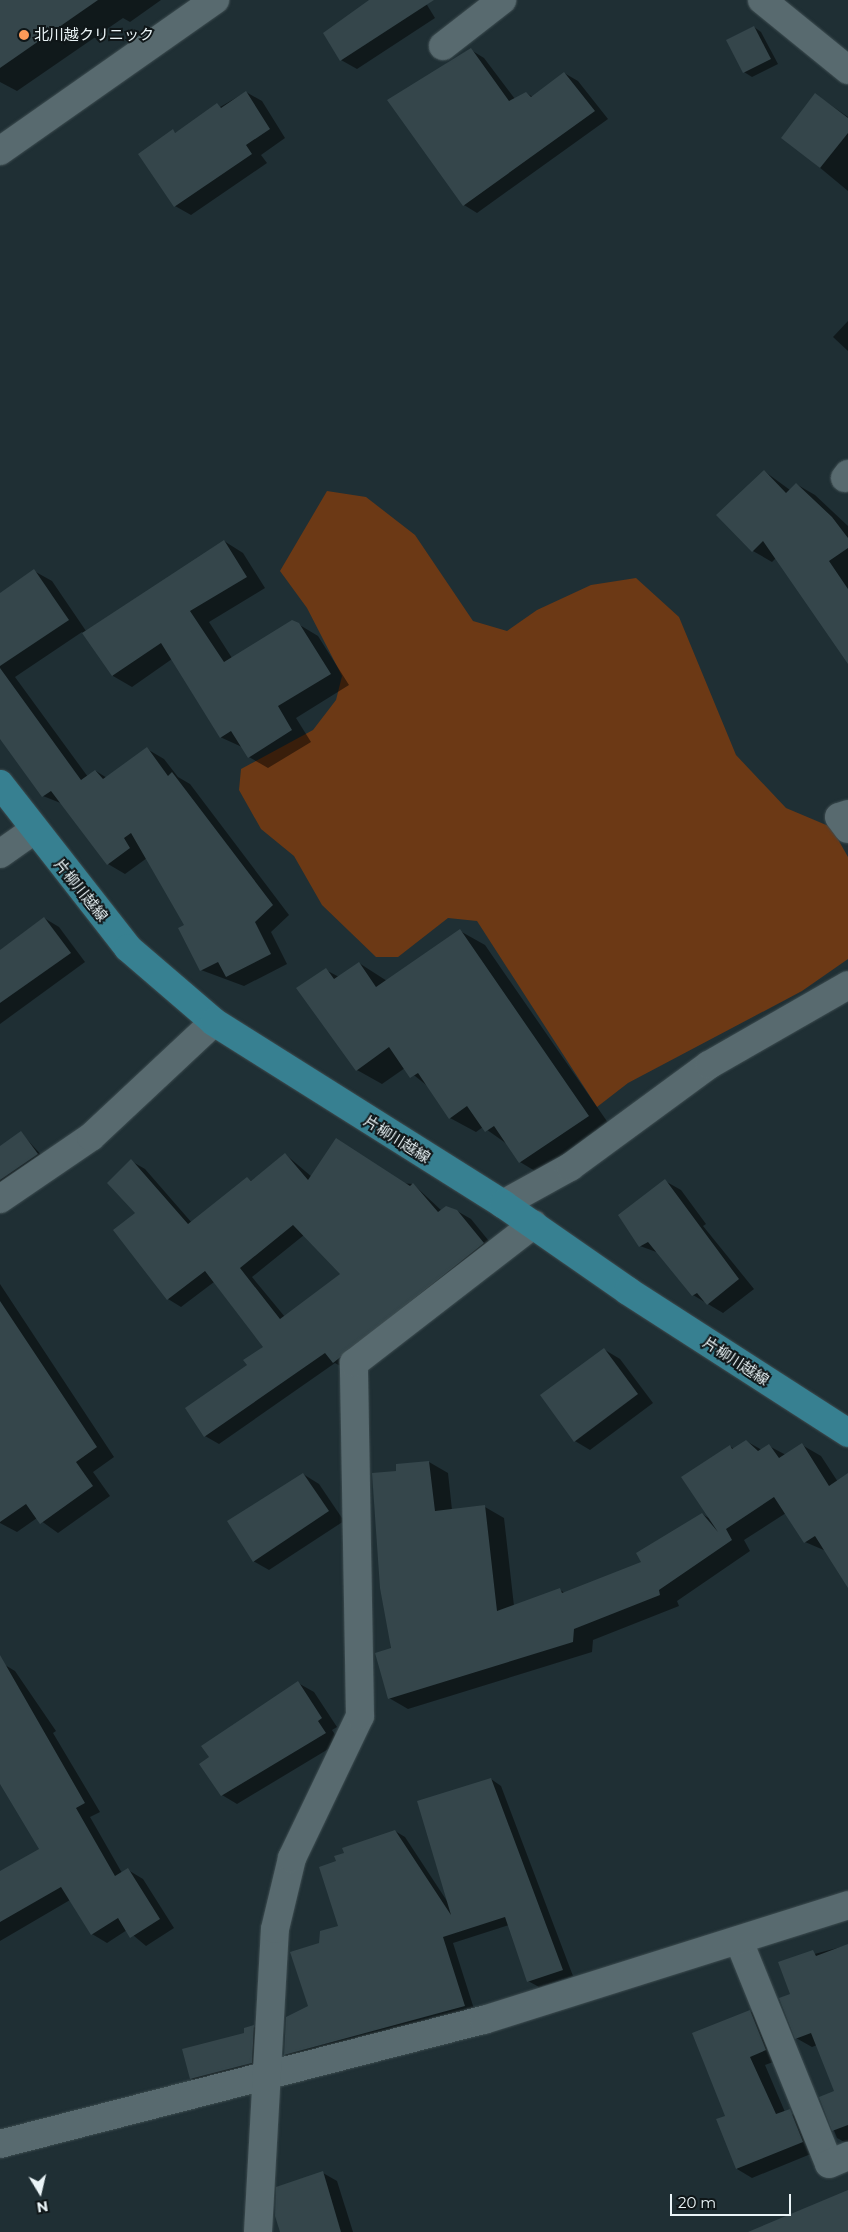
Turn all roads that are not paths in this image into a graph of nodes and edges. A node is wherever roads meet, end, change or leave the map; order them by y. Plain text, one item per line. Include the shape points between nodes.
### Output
1 (215, 0) edge
2 (502, 0) edge
3 (762, 0) edge
4 (443, 46) dead end
5 (848, 70) edge
6 (0, 151) edge
7 (0, 784) edge
8 (848, 814) edge
9 (848, 829) edge
10 (34, 830) junction
11 (0, 854) edge
12 (848, 985) edge
13 (214, 1022) junction
14 (0, 1199) edge
15 (504, 1204) junction
16 (534, 1224) junction
17 (848, 1433) edge
18 (848, 1905) edge
19 (739, 1940) junction
20 (265, 2076) junction
21 (0, 2144) edge
22 (848, 2156) edge
23 (258, 2232) edge

1 - 6 street
2 - 4 street
3 - 5 street
7 - 10 main road, 片柳川越線
8 - 9 street via 839,817
10 - 11 street
10 - 13 main road, 片柳川越線 via 128,948
12 - 15 street via 709,1065 570,1167
13 - 14 street via 91,1137
13 - 15 main road, 片柳川越線
15 - 16 main road, 片柳川越線
16 - 17 main road, 片柳川越線 via 628,1291
16 - 20 street via 354,1363 360,1716 292,1858 275,1929
18 - 19 street
19 - 20 street via 484,2020
19 - 22 street via 829,2164
20 - 21 street
20 - 23 street

